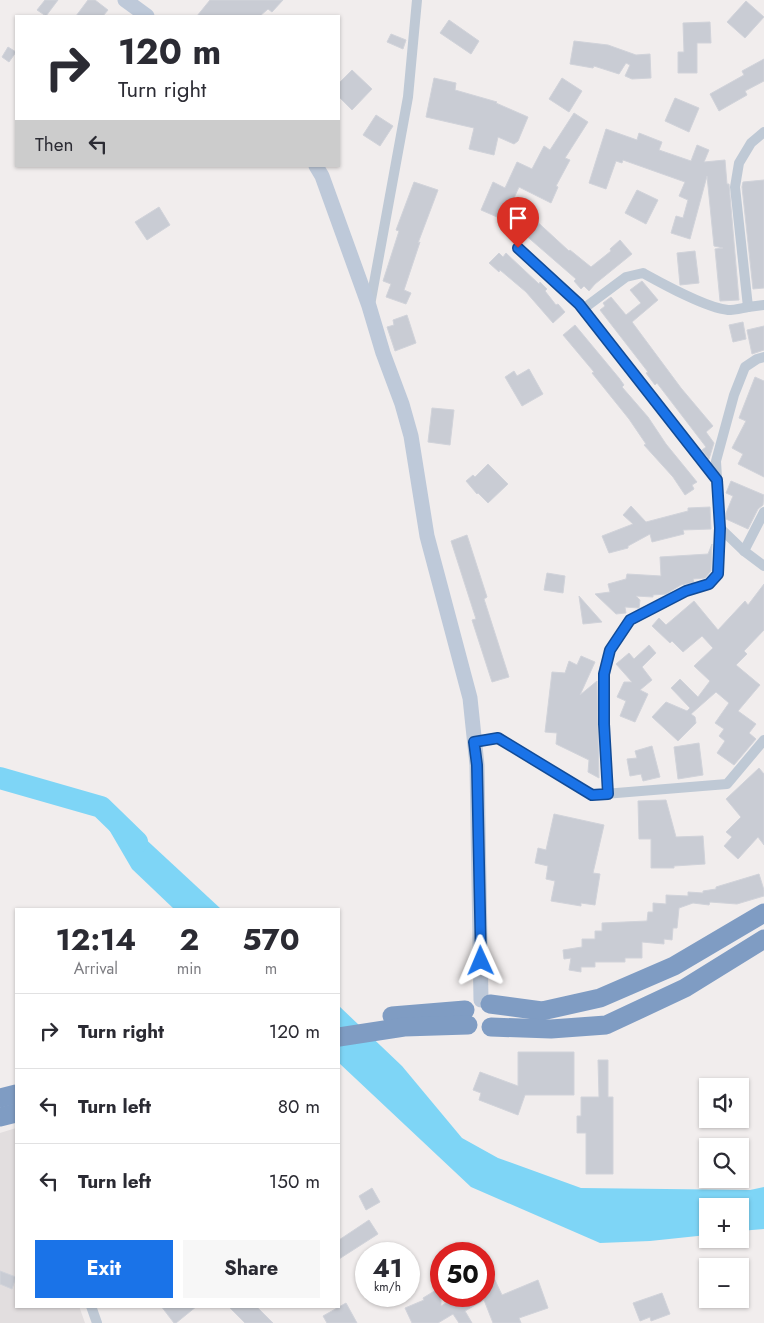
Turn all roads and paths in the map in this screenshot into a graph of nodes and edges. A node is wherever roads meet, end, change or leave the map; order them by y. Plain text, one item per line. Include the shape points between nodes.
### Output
1 (126, 0) edge
2 (418, 0) edge
3 (146, 15) edge
4 (764, 132) edge
5 (317, 167) edge
6 (518, 248) dead end
7 (764, 305) edge
8 (369, 306) junction
9 (748, 307) junction
10 (583, 309) junction
11 (764, 357) edge
12 (717, 480) junction
13 (764, 512) edge
14 (720, 528) junction
15 (744, 551) junction
16 (764, 566) edge
17 (764, 740) edge
18 (474, 742) junction
19 (608, 794) junction
20 (764, 913) edge
21 (764, 939) edge
22 (486, 1002) junction
23 (466, 1018) junction
24 (403, 1021) junction
25 (340, 1024) edge
26 (491, 1027) junction
27 (340, 1037) edge
28 (15, 1094) edge
29 (0, 1098) edge
30 (15, 1113) edge
31 (0, 1117) edge
32 (92, 1308) edge
33 (97, 1323) edge

1 - 3 main road
2 - 8 street via 408,97
4 - 9 street via 751,142 739,163 735,187
5 - 8 main road
6 - 10 street
7 - 9 street
8 - 18 main road via 411,436 427,536 470,698
9 - 10 street via 729,310 715,307 643,273 626,277
10 - 12 street
11 - 12 street via 745,367 734,395 716,461
12 - 14 street
13 - 15 street
14 - 15 street
14 - 19 street via 718,574 709,584 686,591 630,620 610,650 604,674
15 - 16 street
17 - 19 street via 727,784
18 - 19 street via 498,738 592,795
18 - 22 main road
20 - 22 highway via 674,966 600,998 542,1011
21 - 26 highway via 685,988 606,1025 551,1029
22 - 23 highway via 472,1002
22 - 26 highway via 495,1013
23 - 24 highway
23 - 26 highway via 476,1031
24 - 25 highway
24 - 27 highway
28 - 29 highway
30 - 31 highway
32 - 33 street

